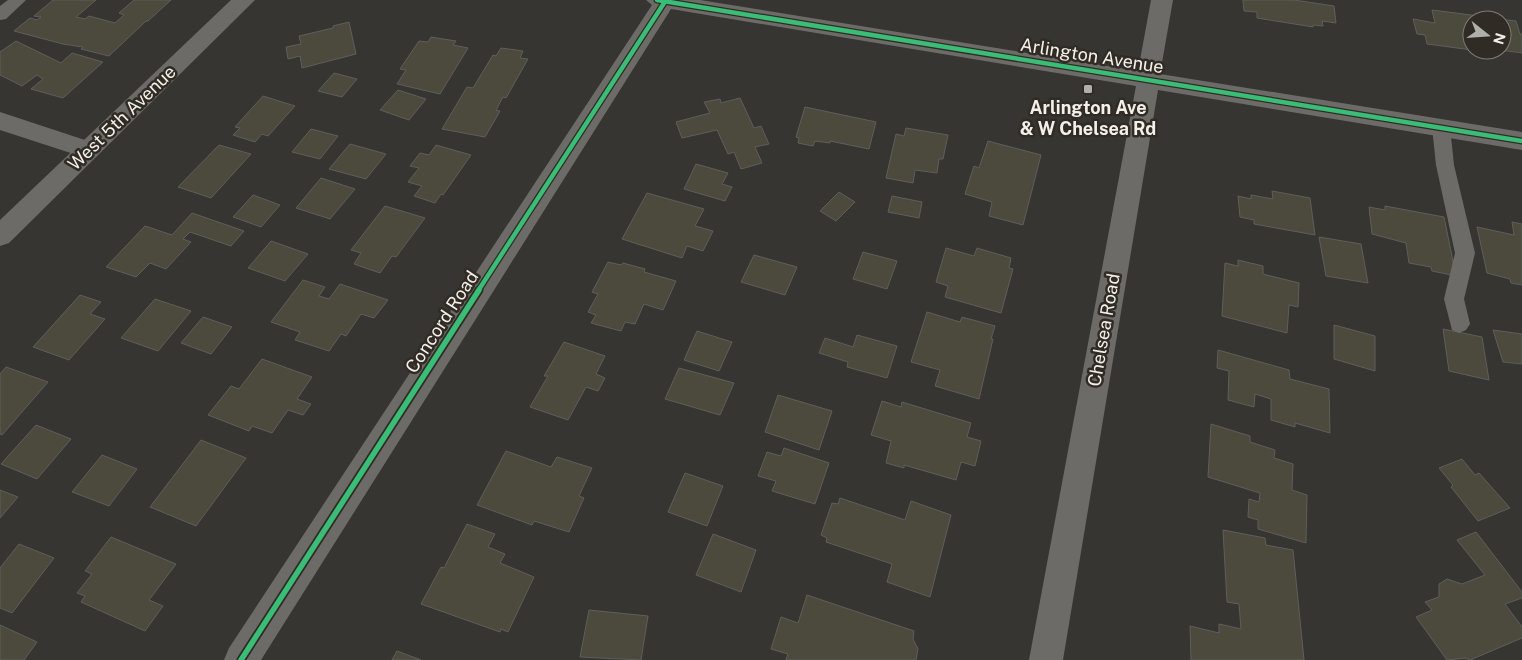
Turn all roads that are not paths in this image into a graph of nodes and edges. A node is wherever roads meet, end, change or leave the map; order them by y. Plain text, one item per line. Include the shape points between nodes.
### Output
1 (18, 0) edge
2 (244, 0) edge
3 (663, 0) edge
4 (1162, 0) edge
5 (0, 15) edge
6 (1148, 78) junction
7 (0, 121) edge
8 (1441, 127) junction
9 (1522, 141) edge
10 (89, 150) junction
11 (0, 236) edge
12 (1459, 324) dead end
13 (241, 660) edge
14 (1046, 660) edge

1 - 5 lane
2 - 10 street, West 5th Avenue
3 - 6 street, Arlington Avenue
3 - 13 street, Concord Road
4 - 6 street, Chelsea Road
6 - 8 street, Arlington Avenue
6 - 14 street, Chelsea Road
7 - 10 street
8 - 9 street, Arlington Avenue
8 - 12 lane via 1445,165 1464,253 1454,299
10 - 11 street, West 5th Avenue

